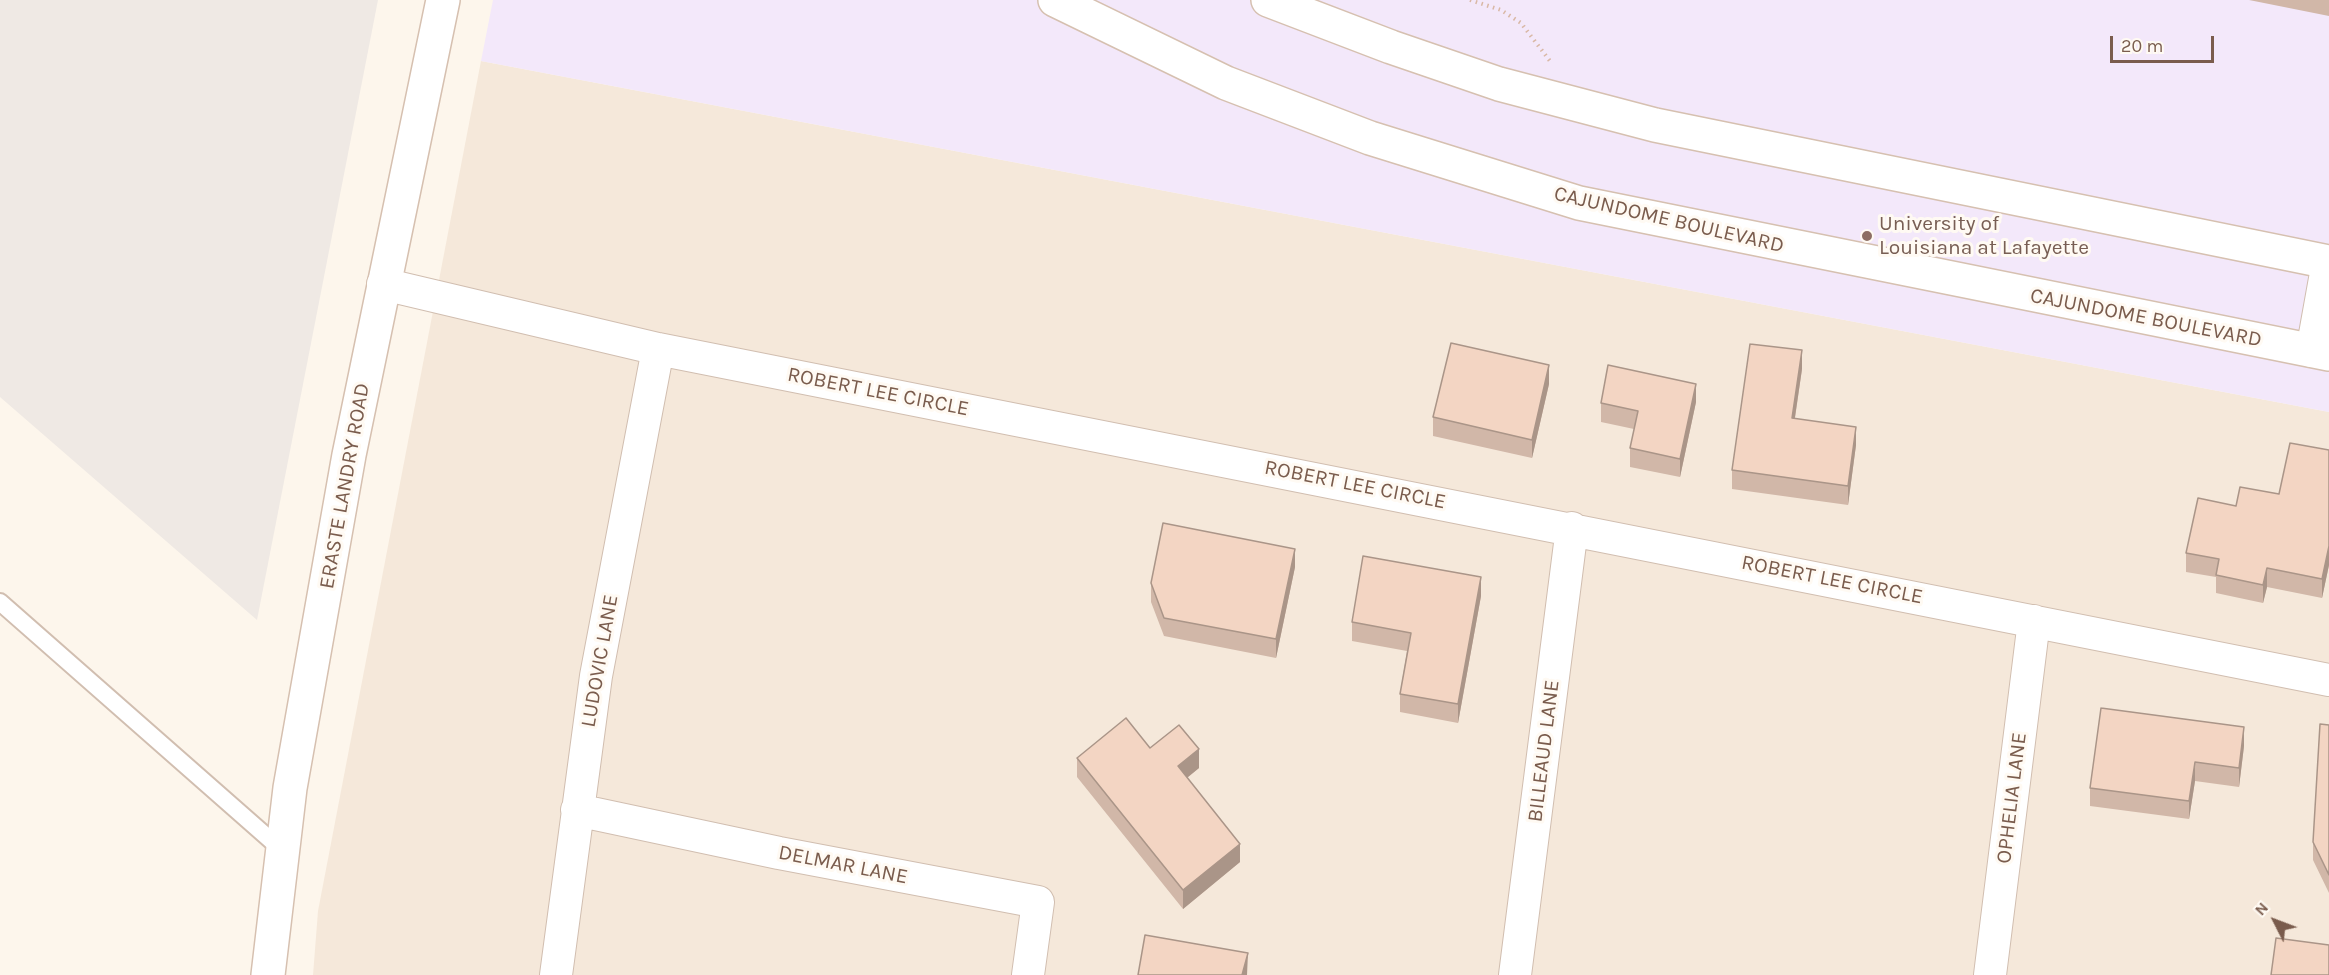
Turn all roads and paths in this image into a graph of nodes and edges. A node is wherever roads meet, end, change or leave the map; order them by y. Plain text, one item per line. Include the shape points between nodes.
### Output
1 (443, 0) edge
2 (1055, 0) edge
3 (1268, 0) edge
4 (2329, 262) edge
5 (383, 284) junction
6 (658, 349) junction
7 (2320, 353) edge
8 (1572, 528) junction
9 (0, 602) edge
10 (2034, 621) junction
11 (2329, 680) edge
12 (577, 810) junction
13 (282, 850) junction
14 (268, 975) edge
15 (556, 975) edge
16 (1028, 975) edge
17 (1515, 975) edge
18 (1990, 975) edge

1 - 5 street, ERASTE LANDRY ROAD
2 - 7 street, CAJUNDOME BOULEVARD via 1237,87 1370,138 1579,203
3 - 4 street, CAJUNDOME BOULEVARD via 1499,84 1655,125
4 - 7 street, CAJUNDOME BOULEVARD
5 - 6 street, ROBERT LEE CIRCLE
5 - 13 street, ERASTE LANDRY ROAD via 349,455
6 - 8 street, ROBERT LEE CIRCLE
6 - 12 street, LUDOVIC LANE via 596,676
8 - 10 street, ROBERT LEE CIRCLE
8 - 17 street, BILLEAUD LANE
9 - 13 lane
10 - 11 street, ROBERT LEE CIRCLE
10 - 18 street, OPHELIA LANE
12 - 15 street, LUDOVIC LANE
12 - 16 street, DELMAR LANE via 1038,902
13 - 14 street, ERASTE LANDRY ROAD

